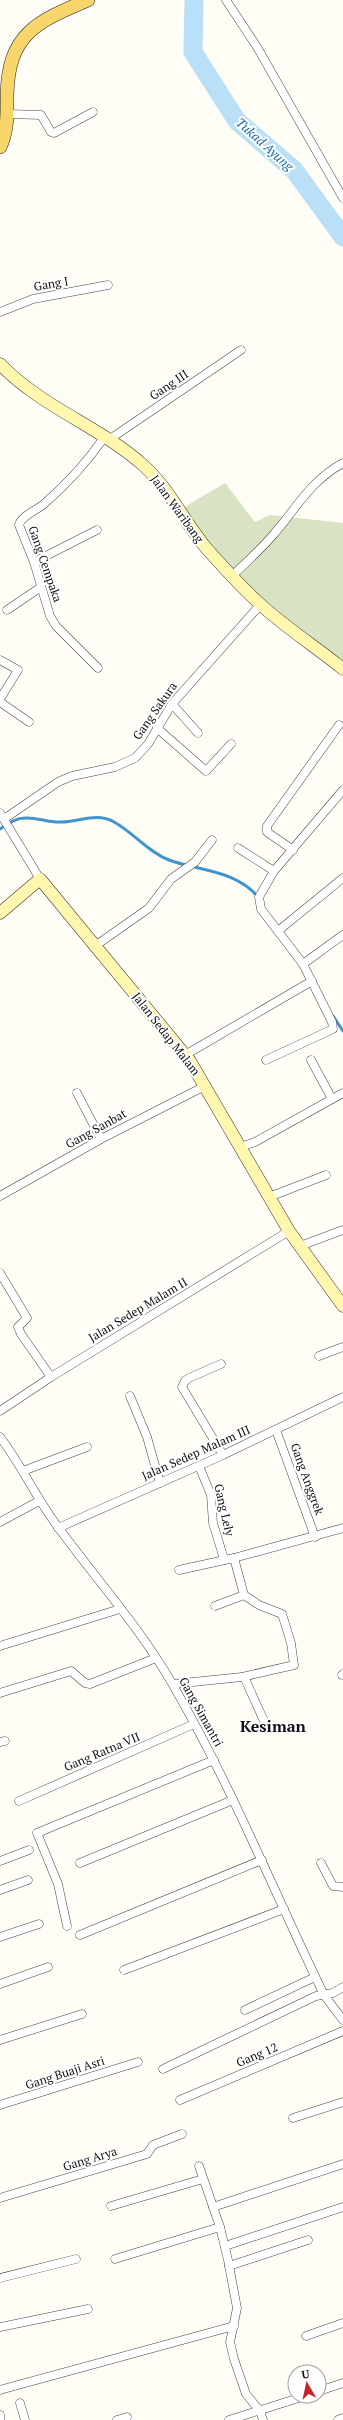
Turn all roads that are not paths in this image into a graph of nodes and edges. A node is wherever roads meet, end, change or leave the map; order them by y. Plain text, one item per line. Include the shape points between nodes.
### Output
1 (88, 0) edge
2 (226, 0) edge
3 (93, 112) dead end
4 (7, 114) junction
5 (0, 147) edge
6 (343, 198) edge
7 (108, 285) dead end
8 (0, 312) edge
9 (241, 350) dead end
10 (0, 364) edge
11 (107, 438) junction
12 (343, 463) edge
13 (97, 530) dead end
14 (34, 562) junction
15 (232, 576) junction
16 (41, 587) junction
17 (260, 605) junction
18 (7, 610) dead end
19 (0, 660) edge
20 (98, 668) dead end
21 (343, 669) edge
22 (0, 700) edge
23 (172, 704) junction
24 (29, 722) dead end
25 (339, 725) dead end
26 (157, 728) junction
27 (198, 733) dead end
28 (231, 744) dead end
29 (343, 790) edge
30 (4, 819) edge
31 (212, 840) dead end
32 (238, 848) dead end
33 (293, 850) junction
34 (274, 871) junction
35 (343, 878) edge
36 (40, 879) junction
37 (0, 913) edge
38 (281, 929) junction
39 (343, 935) edge
40 (95, 946) junction
41 (304, 963) junction
42 (312, 981) junction
43 (185, 1054) junction
44 (266, 1060) dead end
45 (311, 1060) dead end
46 (205, 1086) junction
47 (77, 1093) dead end
48 (343, 1093) edge
49 (332, 1099) junction
50 (101, 1139) junction
51 (240, 1147) junction
52 (326, 1175) dead end
53 (0, 1196) edge
54 (269, 1197) junction
55 (343, 1230) edge
56 (289, 1231) junction
57 (300, 1246) junction
58 (0, 1273) edge
59 (343, 1306) edge
60 (343, 1347) edge
61 (319, 1356) dead end
62 (221, 1364) dead end
63 (51, 1377) junction
64 (130, 1396) dead end
65 (343, 1397) edge
66 (0, 1411) edge
67 (276, 1430) junction
68 (0, 1437) edge
69 (87, 1447) dead end
70 (223, 1455) junction
71 (199, 1466) junction
72 (23, 1471) junction
73 (160, 1483) junction
74 (39, 1501) junction
75 (0, 1522) edge
76 (58, 1528) junction
77 (343, 1528) edge
78 (315, 1537) junction
79 (234, 1558) junction
80 (224, 1559) junction
81 (179, 1570) dead end
82 (244, 1595) junction
83 (215, 1606) dead end
84 (120, 1609) junction
85 (0, 1646) edge
86 (156, 1658) junction
87 (242, 1677) junction
88 (173, 1684) junction
89 (0, 1693) edge
90 (264, 1721) dead end
91 (194, 1724) junction
92 (214, 1760) junction
93 (233, 1800) junction
94 (19, 1801) dead end
95 (29, 1850) dead end
96 (262, 1860) junction
97 (0, 1861) edge
98 (80, 1863) dead end
99 (321, 1863) dead end
100 (28, 1880) dead end
101 (343, 1887) edge
102 (0, 1890) edge
103 (284, 1909) junction
104 (38, 1924) dead end
105 (67, 1926) dead end
106 (80, 1935) dead end
107 (0, 1937) edge
108 (48, 1968) dead end
109 (124, 1970) dead end
110 (315, 1977) junction
111 (0, 1984) edge
112 (343, 1987) edge
113 (324, 1995) junction
114 (245, 2010) dead end
115 (82, 2014) dead end
116 (343, 2020) edge
117 (343, 2031) edge
118 (0, 2040) edge
119 (138, 2062) dead end
120 (163, 2069) dead end
121 (180, 2100) dead end
122 (343, 2102) edge
123 (0, 2105) edge
124 (293, 2118) dead end
125 (182, 2134) dead end
126 (343, 2164) edge
127 (199, 2166) dead end
128 (202, 2180) junction
129 (0, 2198) edge
130 (111, 2206) dead end
131 (213, 2207) junction
132 (343, 2207) edge
133 (220, 2227) junction
134 (308, 2240) dead end
135 (226, 2246) junction
136 (76, 2259) dead end
137 (115, 2259) dead end
138 (229, 2266) junction
139 (0, 2278) edge
140 (88, 2309) dead end
141 (343, 2322) edge
142 (234, 2326) junction
143 (0, 2327) edge
144 (306, 2336) dead end
145 (343, 2383) edge
146 (327, 2388) edge
147 (0, 2390) edge
148 (287, 2402) edge
149 (20, 2403) dead end
150 (260, 2411) junction
151 (0, 2415) edge
152 (127, 2417) dead end
153 (343, 2418) edge
154 (0, 2420) edge
155 (25, 2420) edge
156 (117, 2420) edge
157 (229, 2420) edge
158 (263, 2420) edge
159 (338, 2420) edge

1 - 4 main road via 53,16 23,38 9,69
2 - 6 street via 257,47
3 - 4 street via 54,133 41,115
4 - 5 main road
7 - 8 street, Gang I via 33,299
9 - 11 street, Gang III
10 - 11 street, Jalan Waribang via 12,377 44,401
11 - 14 street, Gang Cempaka via 46,502 19,522
11 - 15 street, Jalan Waribang via 157,478 199,539
12 - 15 street via 323,477 300,499 274,535
13 - 14 street
14 - 16 street, Gang Cempaka
15 - 17 street, Jalan Waribang
16 - 18 street
16 - 20 street, Gang Cempaka via 56,626
17 - 21 street, Jalan Waribang
17 - 23 street, Gang Sakura
19 - 22 street via 18,670
22 - 24 street
23 - 26 street, Gang Sakura
23 - 27 street
25 - 33 street via 267,826 268,832
26 - 28 street via 206,771
26 - 30 street, Gang Sakura via 148,744 135,758 115,767 72,776 58,782
29 - 33 street
30 - 36 street
31 - 40 street via 195,862 167,883 149,908
32 - 34 street
33 - 34 street
34 - 38 street via 259,900 261,909
35 - 38 street
36 - 37 street
36 - 40 street, Jalan Sedap Malam
38 - 41 street
39 - 41 street
40 - 43 street, Jalan Sedap Malam
41 - 42 street
42 - 43 street
42 - 44 street via 333,1029
43 - 46 street, Jalan Sedap Malam
45 - 49 street
46 - 50 street, Gang Sanbat
46 - 51 street, Jalan Sedap Malam
47 - 50 street
48 - 49 street
49 - 51 street via 255,1142
50 - 53 street, Gang Sanbat
51 - 54 street, Jalan Sedap Malam
52 - 54 street
54 - 56 street, Jalan Sedap Malam
55 - 57 street
56 - 57 street, Jalan Sedap Malam
56 - 63 street, Jalan Sedep Malam II
57 - 59 street, Jalan Sedap Malam
58 - 63 street via 27,1318 18,1327 21,1334
60 - 61 street
62 - 70 street via 189,1378 182,1387
63 - 66 street, Jalan Sedep Malam II
64 - 73 street via 147,1437
65 - 67 street, Jalan Sedep Malam III
67 - 70 street, Jalan Sedep Malam III
67 - 78 street, Gang Anggrek
68 - 72 street, Gang Simantri
69 - 72 street
70 - 71 street, Jalan Sedep Malam III
71 - 73 street, Jalan Sedep Malam III
71 - 80 street, Gang Lely via 211,1495 213,1523
72 - 74 street, Gang Simantri
73 - 76 street, Jalan Sedep Malam III
74 - 75 street
74 - 76 street, Gang Simantri
76 - 84 street, Gang Simantri
77 - 78 street
78 - 79 street
79 - 80 street
79 - 82 street
80 - 81 street
82 - 83 street
82 - 87 street via 259,1605 282,1614 295,1662 292,1667
84 - 85 street
84 - 86 street, Gang Simantri
86 - 88 street, Gang Simantri
86 - 89 street via 90,1684 84,1683 75,1672 68,1671
87 - 88 street
87 - 90 street
88 - 91 street, Gang Simantri
91 - 92 street, Gang Simantri
91 - 94 street, Gang Ratna VII
92 - 93 street, Gang Simantri
92 - 105 street via 37,1833 58,1884
93 - 96 street, Gang Simantri
93 - 98 street
95 - 97 street
96 - 103 street, Gang Simantri
96 - 106 street
99 - 101 street via 333,1886
100 - 102 street
103 - 109 street
103 - 110 street, Gang Simantri
104 - 107 street
108 - 111 street
110 - 113 street, Gang Simantri
110 - 114 street
112 - 113 street
113 - 116 street, Gang Simantri
113 - 120 street via 316,1996
115 - 118 street
117 - 121 street, Gang 12
119 - 123 street, Gang Buaji Asri
122 - 124 street
125 - 129 street, Gang Arya via 153,2145 147,2154
126 - 131 street
127 - 128 street
128 - 130 street
128 - 131 street
131 - 133 street
132 - 135 street
133 - 135 street
133 - 137 street
134 - 138 street
135 - 138 street
136 - 139 street
138 - 142 street via 237,2308
140 - 143 street
141 - 144 street
142 - 147 street
142 - 150 street via 230,2342 234,2359 246,2394
145 - 146 street
148 - 150 street
149 - 155 street
150 - 157 street
150 - 158 street
151 - 154 street
152 - 156 street
153 - 159 street

